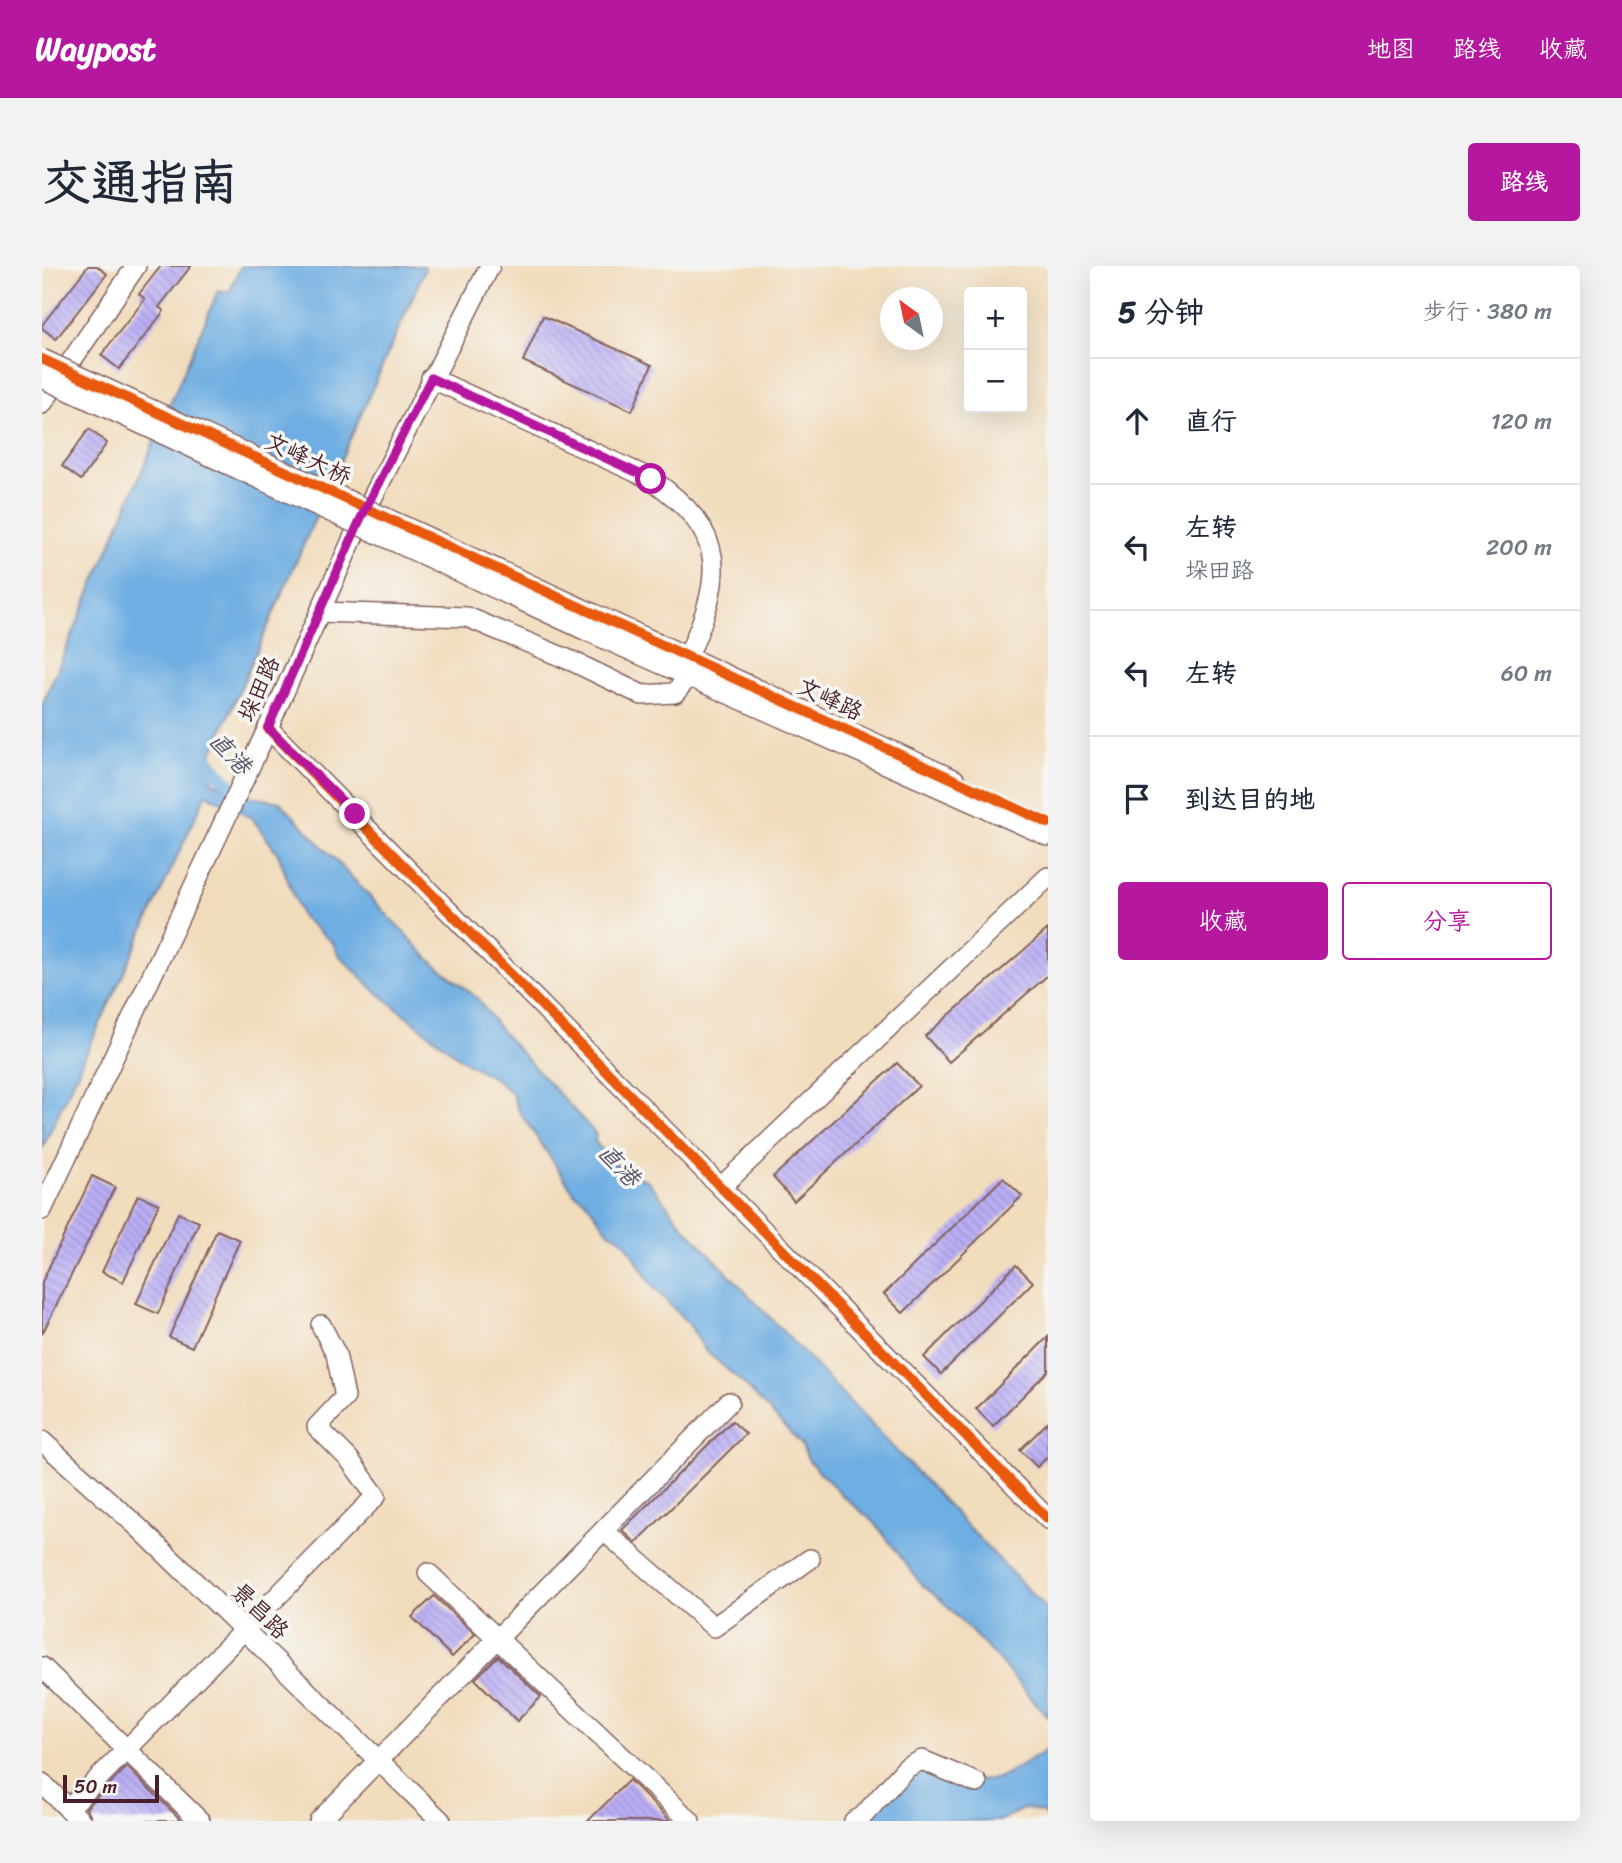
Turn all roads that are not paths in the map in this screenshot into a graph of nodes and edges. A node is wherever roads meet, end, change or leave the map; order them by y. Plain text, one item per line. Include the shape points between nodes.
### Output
1 (136, 266) edge
2 (490, 266) edge
3 (42, 359) edge
4 (42, 378) edge
5 (431, 378) junction
6 (42, 404) edge
7 (320, 612) junction
8 (590, 622) junction
9 (688, 656) junction
10 (689, 677) junction
11 (268, 728) junction
12 (1048, 823) edge
13 (1048, 836) edge
14 (1048, 877) edge
15 (722, 1186) junction
16 (42, 1210) edge
17 (321, 1325) dead end
18 (729, 1402) dead end
19 (42, 1441) edge
20 (1048, 1519) edge
21 (604, 1531) junction
22 (810, 1559) dead end
23 (428, 1573) dead end
24 (244, 1629) junction
25 (498, 1640) junction
26 (42, 1667) edge
27 (127, 1749) junction
28 (378, 1759) junction
29 (42, 1783) edge
30 (977, 1783) dead end
31 (75, 1815) edge
32 (200, 1821) edge
33 (319, 1821) edge
34 (441, 1821) edge
35 (690, 1821) edge
36 (854, 1821) edge

1 - 6 street
2 - 5 street, 垛田路
3 - 8 street, 文峰大桥, bridge
4 - 8 street, 文峰大桥, bridge
5 - 7 street, 垛田路
5 - 9 street via 651,479 680,499 710,542 712,576 706,613
7 - 10 street via 467,617 642,695 675,693
7 - 11 street, 垛田路
8 - 9 street, 文峰路
8 - 10 street, 文峰路
9 - 12 street, 文峰路
10 - 13 street, 文峰路
11 - 15 street
11 - 16 street, 垛田路
14 - 15 street
15 - 20 street
17 - 24 street via 336,1354 345,1397 317,1427 349,1459 376,1496
18 - 21 street
19 - 24 street, 景昌路
21 - 22 street via 715,1627
21 - 25 street
23 - 25 street
24 - 27 street
24 - 28 street, 景昌路
25 - 28 street
25 - 35 street
26 - 27 street
27 - 31 street
27 - 32 street
28 - 33 street
28 - 34 street, 景昌路
29 - 31 street
30 - 36 street via 922,1760 906,1768

